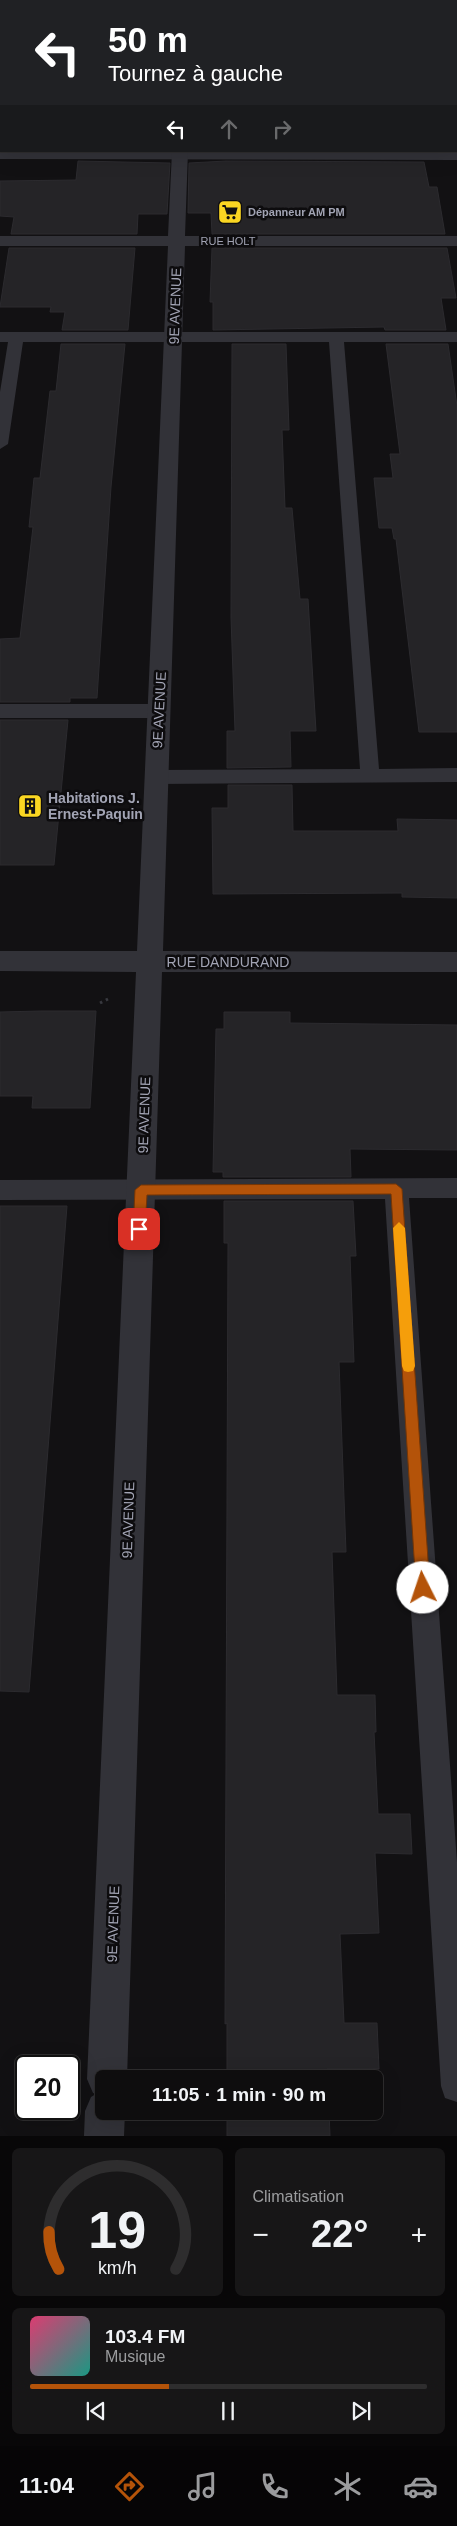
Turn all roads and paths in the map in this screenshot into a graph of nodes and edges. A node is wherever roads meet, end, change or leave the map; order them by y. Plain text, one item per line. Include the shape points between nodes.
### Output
1 (43, 153) edge
2 (180, 154) edge
3 (324, 154) edge
4 (0, 155) edge
5 (457, 156) edge
6 (0, 241) edge
7 (177, 241) junction
8 (457, 241) edge
9 (174, 336) junction
10 (0, 337) edge
11 (457, 337) edge
12 (16, 338) junction
13 (336, 339) junction
14 (0, 444) edge
15 (0, 711) edge
16 (160, 711) junction
17 (370, 775) junction
18 (457, 775) edge
19 (156, 777) junction
20 (0, 961) edge
21 (150, 962) junction
22 (457, 962) edge
23 (457, 1188) edge
24 (396, 1189) junction
25 (0, 1190) edge
26 (141, 1190) junction
27 (106, 2070) edge
28 (457, 2086) edge
29 (105, 2120) edge
30 (104, 2136) edge

1 - 2 lane
1 - 4 lane
2 - 3 lane
2 - 7 street, 9E AVENUE
3 - 5 lane
6 - 7 street, RUE HOLT
7 - 8 street, RUE HOLT
7 - 9 street, 9E AVENUE
9 - 12 lane
9 - 13 lane
9 - 16 street, 9E AVENUE
10 - 12 lane
11 - 13 lane
12 - 14 lane
13 - 17 lane
15 - 16 lane
16 - 19 street, 9E AVENUE
17 - 18 lane
17 - 19 lane
19 - 21 street, 9E AVENUE
20 - 21 street, RUE DANDURAND
21 - 22 street, RUE DANDURAND
21 - 26 street, 9E AVENUE
23 - 24 lane
24 - 26 lane
24 - 28 lane
25 - 26 lane
26 - 27 street, 9E AVENUE
29 - 30 street

